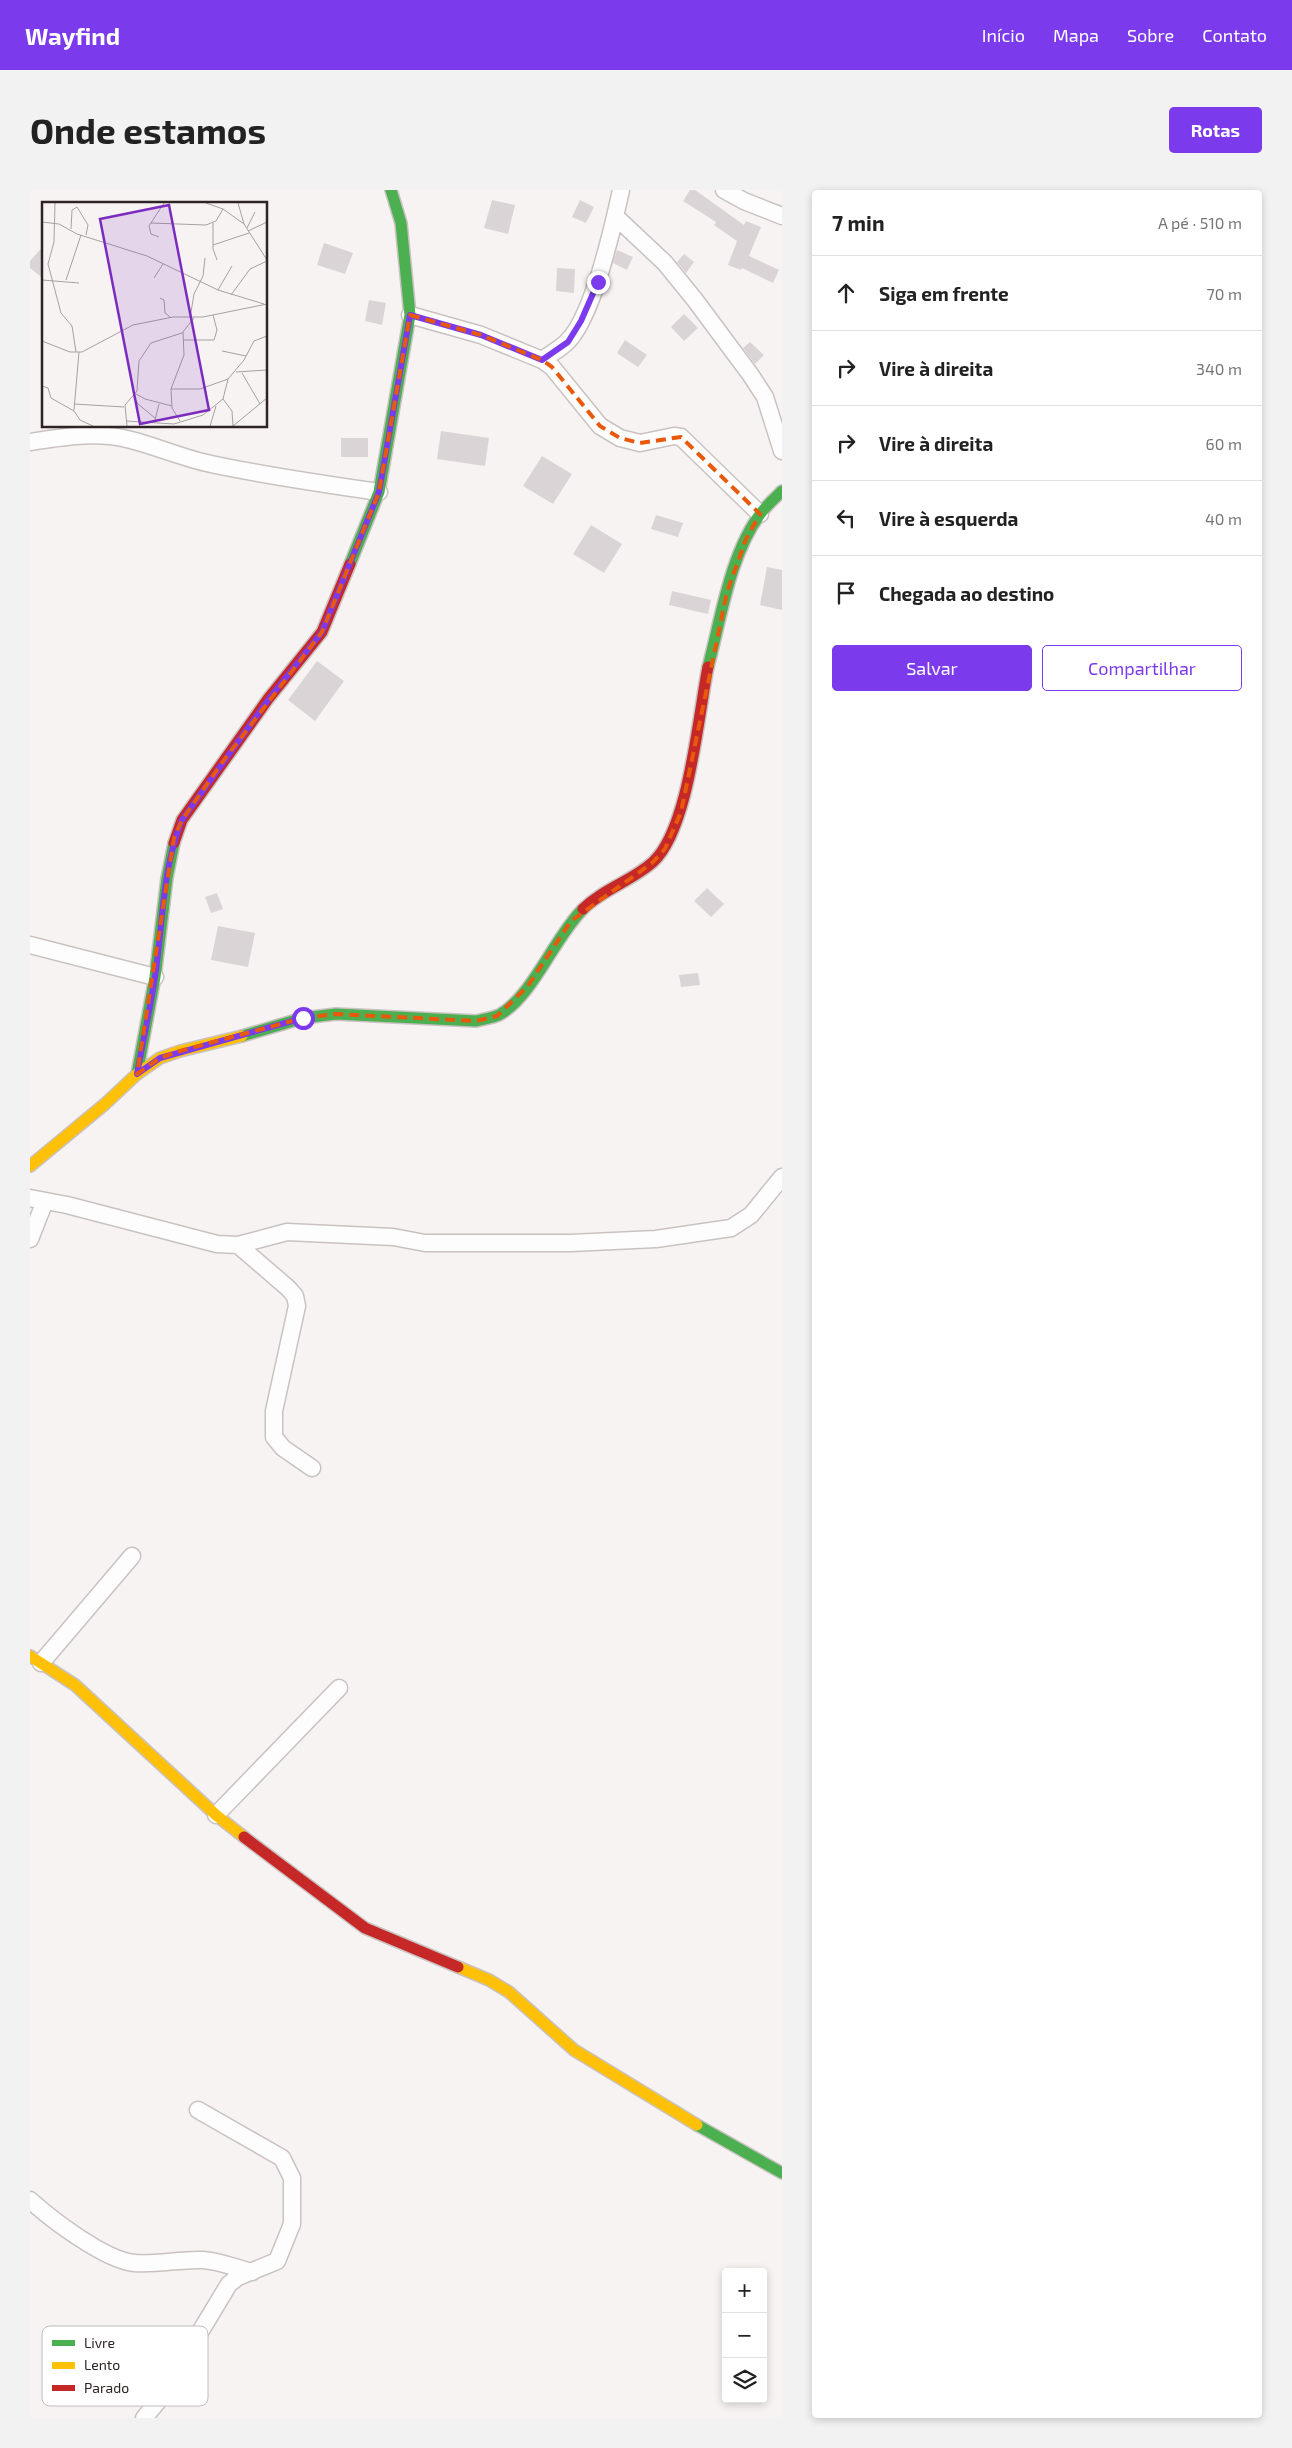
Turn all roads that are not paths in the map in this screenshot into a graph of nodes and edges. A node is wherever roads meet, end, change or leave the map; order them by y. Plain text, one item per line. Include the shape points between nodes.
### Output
1 (390, 190) edge
2 (621, 190) edge
3 (724, 190) edge
4 (782, 216) edge
5 (616, 217) junction
6 (410, 315) junction
7 (542, 360) junction
8 (30, 442) edge
9 (782, 452) edge
10 (782, 491) edge
11 (379, 492) junction
12 (760, 514) junction
13 (30, 945) edge
14 (155, 977) junction
15 (137, 1074) junction
16 (30, 1166) edge
17 (782, 1177) edge
18 (37, 1199) edge
19 (30, 1239) edge
20 (238, 1245) junction
21 (312, 1468) dead end
22 (132, 1556) dead end
23 (36, 1659) edge
24 (339, 1688) dead end
25 (216, 1815) junction
26 (198, 2110) dead end
27 (782, 2173) edge
28 (30, 2200) edge
29 (252, 2272) junction
30 (204, 2326) edge
31 (154, 2406) edge
32 (144, 2418) edge

1 - 6 street via 401,223
2 - 5 street
3 - 4 street
5 - 7 street via 598,282 581,321 568,342
5 - 9 street via 665,264 750,374 765,397
6 - 7 street via 481,335
6 - 11 street
7 - 12 street via 552,367 608,433 640,443 682,437
8 - 11 street via 79,434 108,436 246,472
10 - 12 street
11 - 14 street via 322,632 262,707 182,820 174,838 168,868
12 - 15 street via 746,539 727,592 708,668 682,812 665,849 652,863 586,906 571,921 513,1004 497,1016 476,1021 336,1014 303,1018 160,1058
13 - 14 street
14 - 15 street
15 - 16 street
17 - 20 street via 751,1215 731,1228 656,1239 571,1243 425,1243 393,1237 287,1232
18 - 19 street
18 - 20 street via 217,1244
20 - 21 street via 295,1296 295,1316 274,1411 274,1437 283,1448
22 - 23 street
23 - 25 street via 75,1685
24 - 25 street
25 - 27 street via 365,1928 489,1980 509,1992 574,2050 656,2102
26 - 29 street via 282,2158 292,2178 292,2224 285,2247 278,2261
28 - 29 street via 101,2250 118,2258 133,2262 206,2260
29 - 30 street via 229,2284
31 - 32 street

